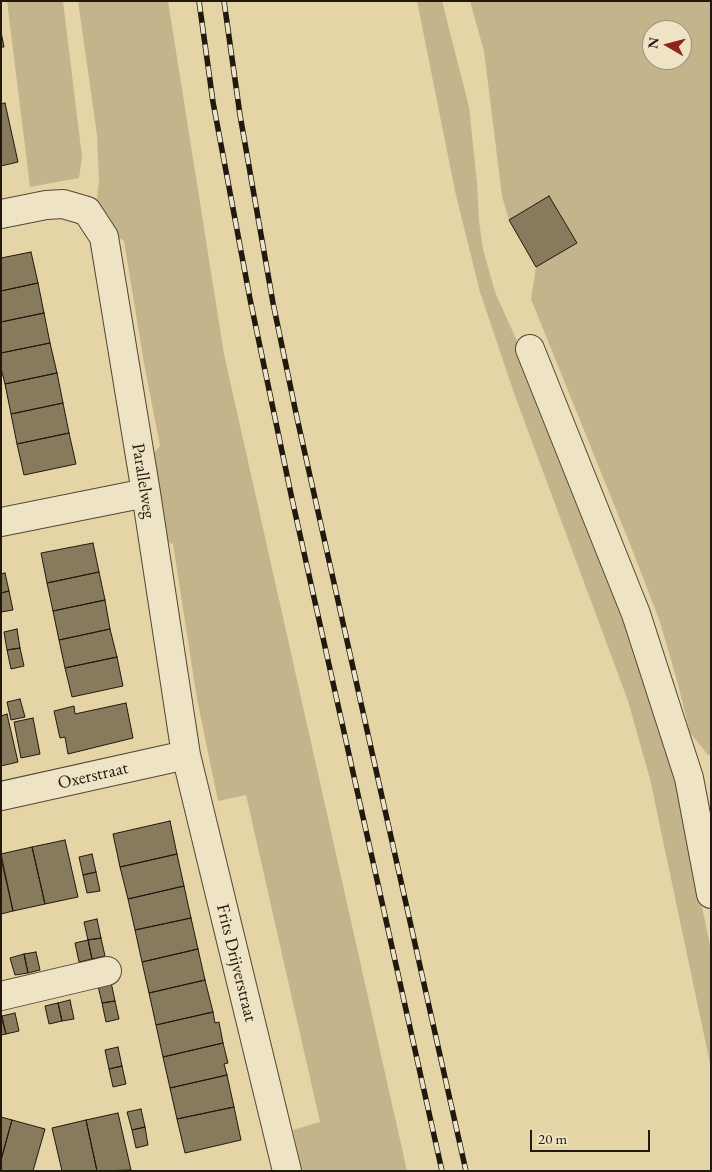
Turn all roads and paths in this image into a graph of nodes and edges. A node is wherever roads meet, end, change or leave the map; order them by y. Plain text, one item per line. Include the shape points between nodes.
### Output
1 (1, 214) edge
2 (530, 349) dead end
3 (146, 493) junction
4 (1, 522) edge
5 (186, 755) junction
6 (700, 776) edge
7 (1, 796) edge
8 (711, 894) edge
9 (107, 971) dead end
10 (1, 996) edge
11 (287, 1171) edge

1 - 3 street, Parallelweg via 63,204 87,211 104,237
2 - 6 street
3 - 4 street
3 - 5 street, Parallelweg
5 - 7 street, Oxerstraat
5 - 11 street, Frits Drijverstraat
6 - 8 street
9 - 10 street

